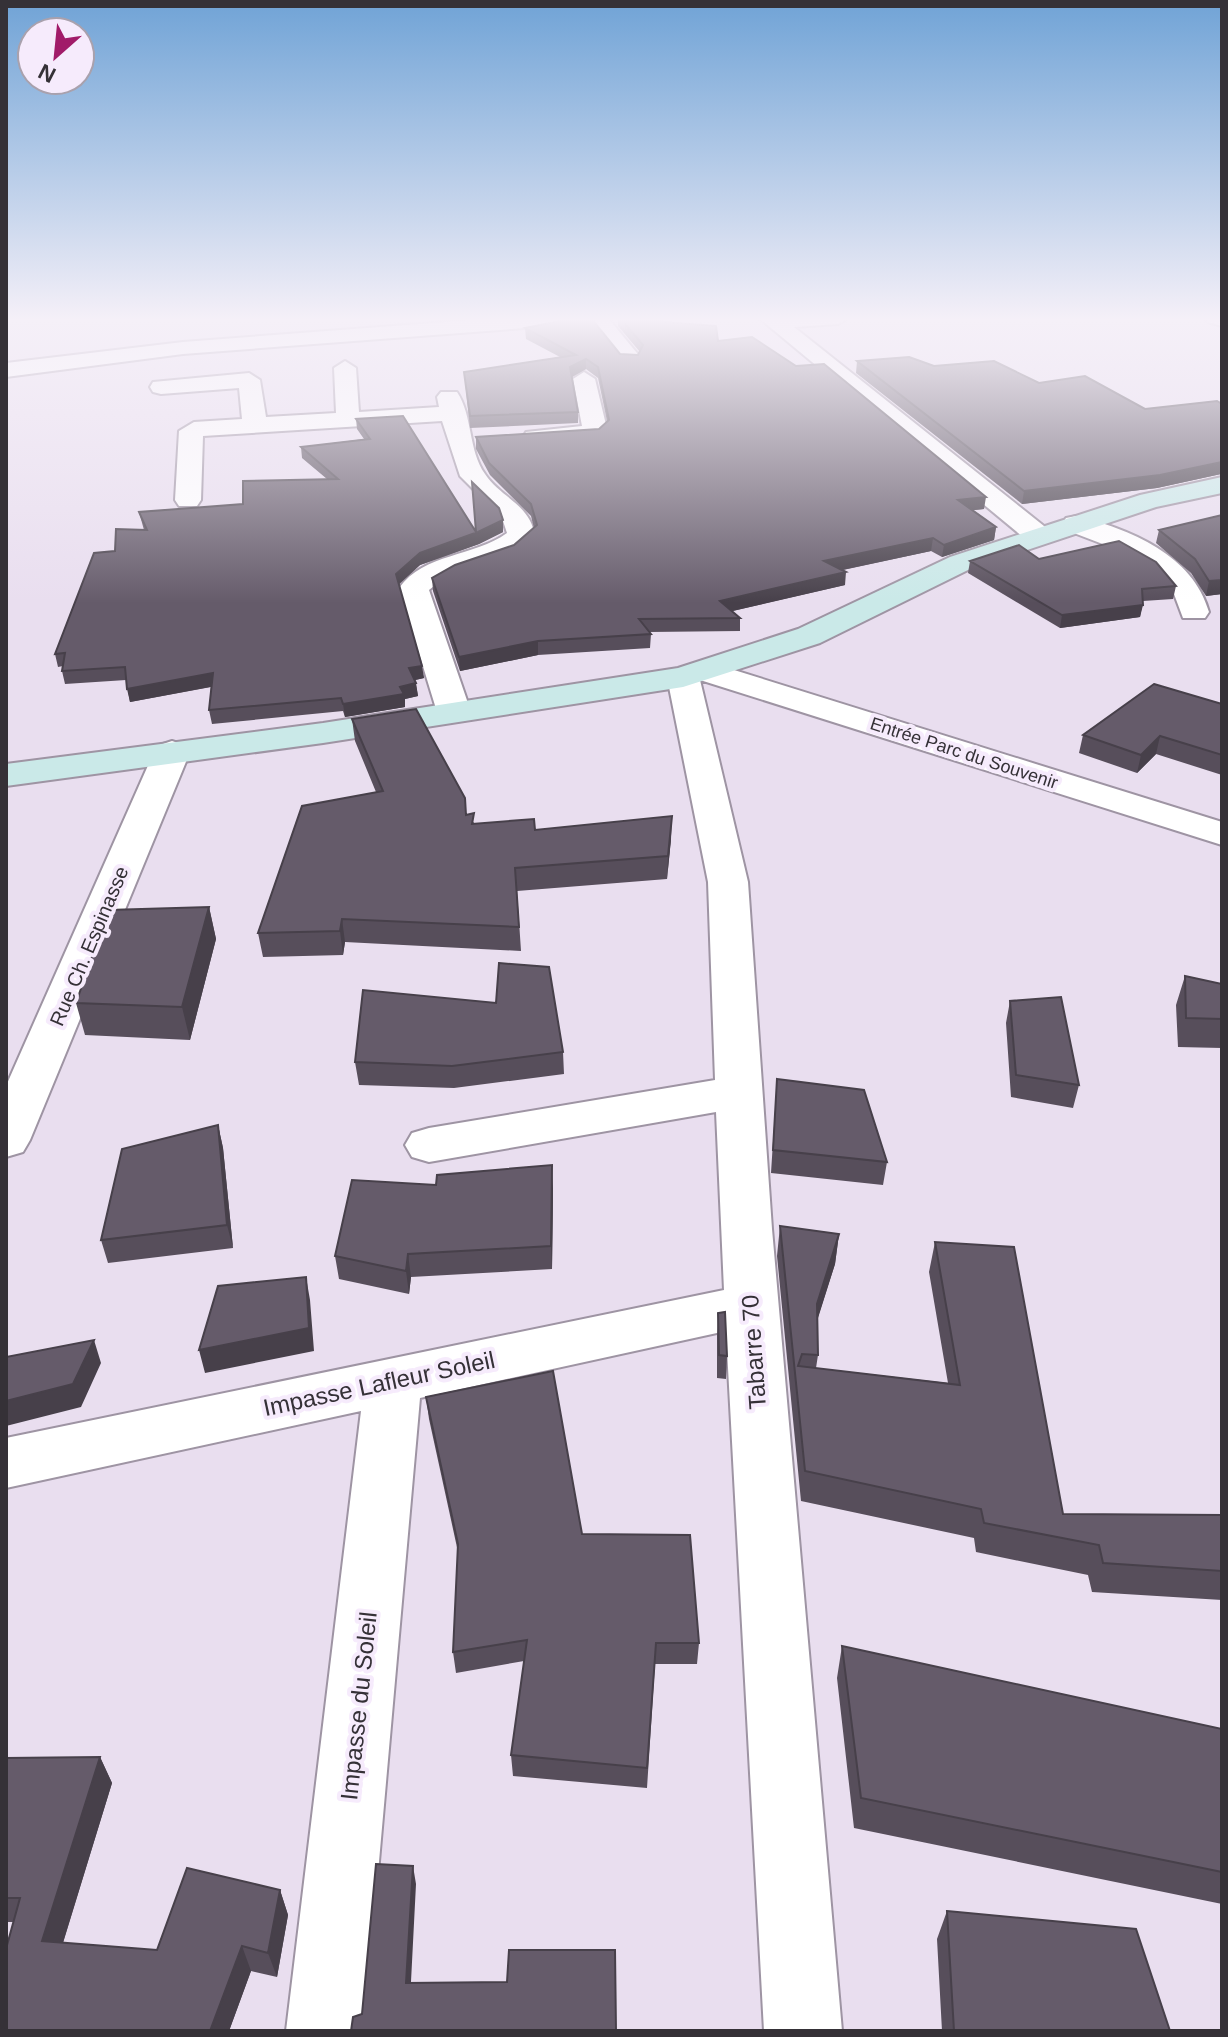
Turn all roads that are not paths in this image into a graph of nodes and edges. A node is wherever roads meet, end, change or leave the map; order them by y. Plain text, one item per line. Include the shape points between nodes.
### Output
1 (254, 413) edge
2 (348, 413) edge
3 (590, 413) edge
4 (891, 413) edge
5 (454, 417) junction
6 (348, 419) junction
7 (255, 424) junction
8 (1222, 485) edge
9 (188, 500) dead end
10 (1076, 524) junction
11 (1039, 536) junction
12 (1194, 612) dead end
13 (742, 659) junction
14 (694, 674) junction
15 (454, 712) junction
16 (172, 752) junction
17 (6, 775) edge
18 (1222, 808) edge
19 (1222, 834) edge
20 (739, 1092) junction
21 (6, 1140) edge
22 (429, 1145) dead end
23 (751, 1305) junction
24 (393, 1381) junction
25 (6, 1463) edge
26 (325, 2031) edge
27 (803, 2031) edge

1 - 7 street
2 - 6 street
3 - 5 street via 593,431 579,435 496,438
4 - 11 street
5 - 6 street
5 - 15 street via 464,459 479,484 505,504 521,526 521,536 507,548 444,566 414,588
6 - 7 street
7 - 9 street via 191,431
8 - 10 main road
10 - 11 main road
10 - 12 street via 1149,555 1185,583
11 - 13 main road via 960,563 809,636
13 - 14 main road
13 - 18 street, Entrée Parc du Souvenir
14 - 15 main road
14 - 19 street, Entrée Parc du Souvenir
14 - 20 street, Tabarre 70 via 728,882
15 - 16 main road
16 - 17 main road
16 - 21 street, Rue Ch. Espinasse
20 - 22 street
20 - 23 street, Tabarre 70
23 - 24 street, Impasse Lafleur Soleil
23 - 27 street, Tabarre 70
24 - 25 street, Impasse Lafleur Soleil
24 - 26 street, Impasse du Soleil

